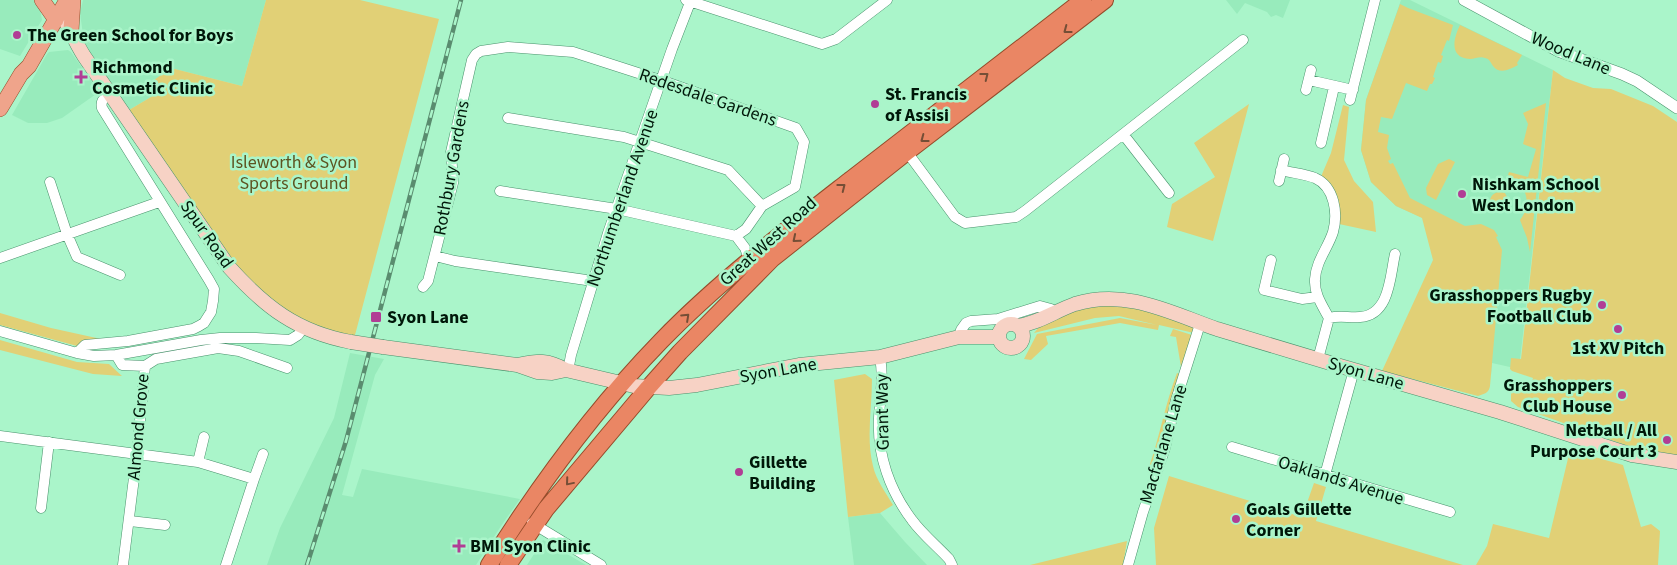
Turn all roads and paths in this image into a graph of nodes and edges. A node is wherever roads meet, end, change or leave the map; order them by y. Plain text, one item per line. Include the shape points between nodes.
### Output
1 (73, 0) edge
2 (689, 0) edge
3 (887, 0) edge
4 (1083, 0) edge
5 (1105, 0) edge
6 (1374, 0) edge
7 (1464, 0) edge
8 (55, 7) edge
9 (73, 36) junction
10 (1243, 40) dead end
11 (481, 51) joint
12 (661, 80) junction
13 (1309, 80) dead end
14 (1334, 87) junction
15 (110, 93) junction
16 (2, 103) edge
17 (1677, 108) edge
18 (508, 118) dead end
19 (1123, 134) junction
20 (641, 142) junction
21 (1321, 143) dead end
22 (907, 152) junction
23 (1284, 159) dead end
24 (1281, 170) junction
25 (1279, 181) dead end
26 (50, 182) dead end
27 (500, 191) dead end
28 (1168, 193) dead end
29 (159, 202) junction
30 (762, 206) junction
31 (617, 209) junction
32 (67, 234) junction
33 (736, 236) junction
34 (1395, 254) dead end
35 (435, 256) junction
36 (0, 258) edge
37 (1271, 260) dead end
38 (750, 261) junction
39 (120, 275) dead end
40 (593, 281) junction
41 (423, 287) dead end
42 (1317, 296) junction
43 (1055, 313) junction
44 (715, 317) junction
45 (1329, 318) junction
46 (1200, 324) junction
47 (304, 327) junction
48 (0, 331) edge
49 (1020, 331) junction
50 (959, 337) junction
51 (999, 337) junction
52 (400, 349) joint
53 (77, 353) junction
54 (116, 356) junction
55 (880, 357) junction
56 (1318, 359) junction
57 (145, 366) junction
58 (287, 368) dead end
59 (567, 370) junction
60 (1354, 370) junction
61 (621, 384) junction
62 (648, 388) junction
63 (0, 436) edge
64 (204, 437) dead end
65 (49, 442) junction
66 (1232, 446) dead end
67 (137, 454) junction
68 (262, 454) dead end
69 (562, 458) junction
70 (198, 462) junction
71 (1677, 462) edge
72 (1324, 475) junction
73 (254, 480) junction
74 (41, 508) dead end
75 (1450, 512) dead end
76 (130, 521) junction
77 (527, 521) junction
78 (165, 525) dead end
79 (123, 565) edge
80 (226, 565) edge
81 (489, 565) edge
82 (508, 565) edge
83 (601, 565) edge
84 (952, 565) edge
85 (1128, 565) edge

1 - 9 main road
2 - 3 street via 822,44 836,39
2 - 12 street, Northumberland Avenue
38 -> 4 highway, Great West Road
5 -> 22 highway, Great West Road
6 - 14 street via 1352,95
7 - 17 street, Wood Lane via 1558,51 1622,74
8 - 9 main road, Spur Road
8 - 16 main road via 29,66
9 - 15 main road, Spur Road
10 - 19 street
11 - 12 street, Redesdale Gardens via 508,48 573,52
11 - 35 street, Rothbury Gardens via 472,60 451,152 453,183
12 - 20 street, Northumberland Avenue
12 - 30 street, Redesdale Gardens via 796,128 804,142 795,187
13 - 14 street
14 - 21 street
15 - 29 street via 103,99 102,108
15 - 47 main road, Spur Road via 229,267 280,315
18 - 20 street
19 - 22 street via 1016,217 965,223 955,216
19 - 28 street
20 - 30 street via 728,170
20 - 31 street, Northumberland Avenue
22 -> 44 highway, Great West Road via 772,259
23 - 24 street
24 - 25 street
24 - 42 street via 1317,179 1330,192 1334,202 1335,222 1315,279
26 - 32 street
27 - 31 street
29 - 32 street
29 - 53 street via 214,289 211,312 204,323 193,329 84,345
30 - 33 street, Redesdale Gardens via 746,229
31 - 33 street
31 - 40 street, Northumberland Avenue
32 - 36 street
32 - 39 street via 77,257
33 - 38 street
34 - 45 street via 1394,278 1381,308 1360,318
35 - 40 street
35 - 41 street, Rothbury Gardens
37 - 42 street via 1264,290 1302,299
61 -> 38 highway, Great West Road via 669,333
40 - 59 street, Northumberland Avenue
42 - 45 street
43 - 46 main road, Syon Lane via 1084,302 1123,299 1166,309
43 - 49 main road, Syon Lane
43 - 50 street via 1040,306 998,319 971,321 966,323
44 - 61 highway via 682,338 645,374
44 - 62 highway, Great West Road
45 - 56 street
46 - 56 main road, Syon Lane
46 - 85 street, Macfarlane Lane
47 - 52 main road, Spur Road, bridge via 320,335
47 - 54 street via 290,340 201,340
48 - 53 street
49 - 51 main road via 1011,324 1007,325
49 - 51 main road via 1019,344 1012,347 1005,346
50 - 51 main road, Syon Lane
50 - 55 main road, Syon Lane
52 - 59 main road, Syon Lane via 517,365 550,362
53 - 54 street
54 - 57 street, Almond Grove via 122,365
55 - 62 main road, Syon Lane via 799,365 697,385
55 - 84 street, Grant Way via 883,378 879,435 887,476 912,520
56 - 60 main road, Syon Lane
57 - 58 street via 156,359 218,348
57 - 67 street, Almond Grove
59 - 61 main road, Syon Lane
60 - 71 main road, Syon Lane via 1500,412 1632,455
60 - 72 street
61 - 62 main road, Syon Lane
61 - 69 highway, Great West Road
62 - 69 highway via 621,403 592,435
62 -> 77 highway, Great West Road
63 - 65 street
64 - 70 street
65 - 67 street
65 - 74 street
66 - 72 street, Oaklands Avenue
67 - 70 street
67 - 76 street, Almond Grove
68 - 73 street
69 - 77 highway, Great West Road
70 - 73 street
72 - 75 street, Oaklands Avenue
73 - 80 street
76 - 78 street
76 - 79 street, Almond Grove
77 - 81 highway, Great West Road
77 - 82 highway, Great West Road
77 - 83 street

